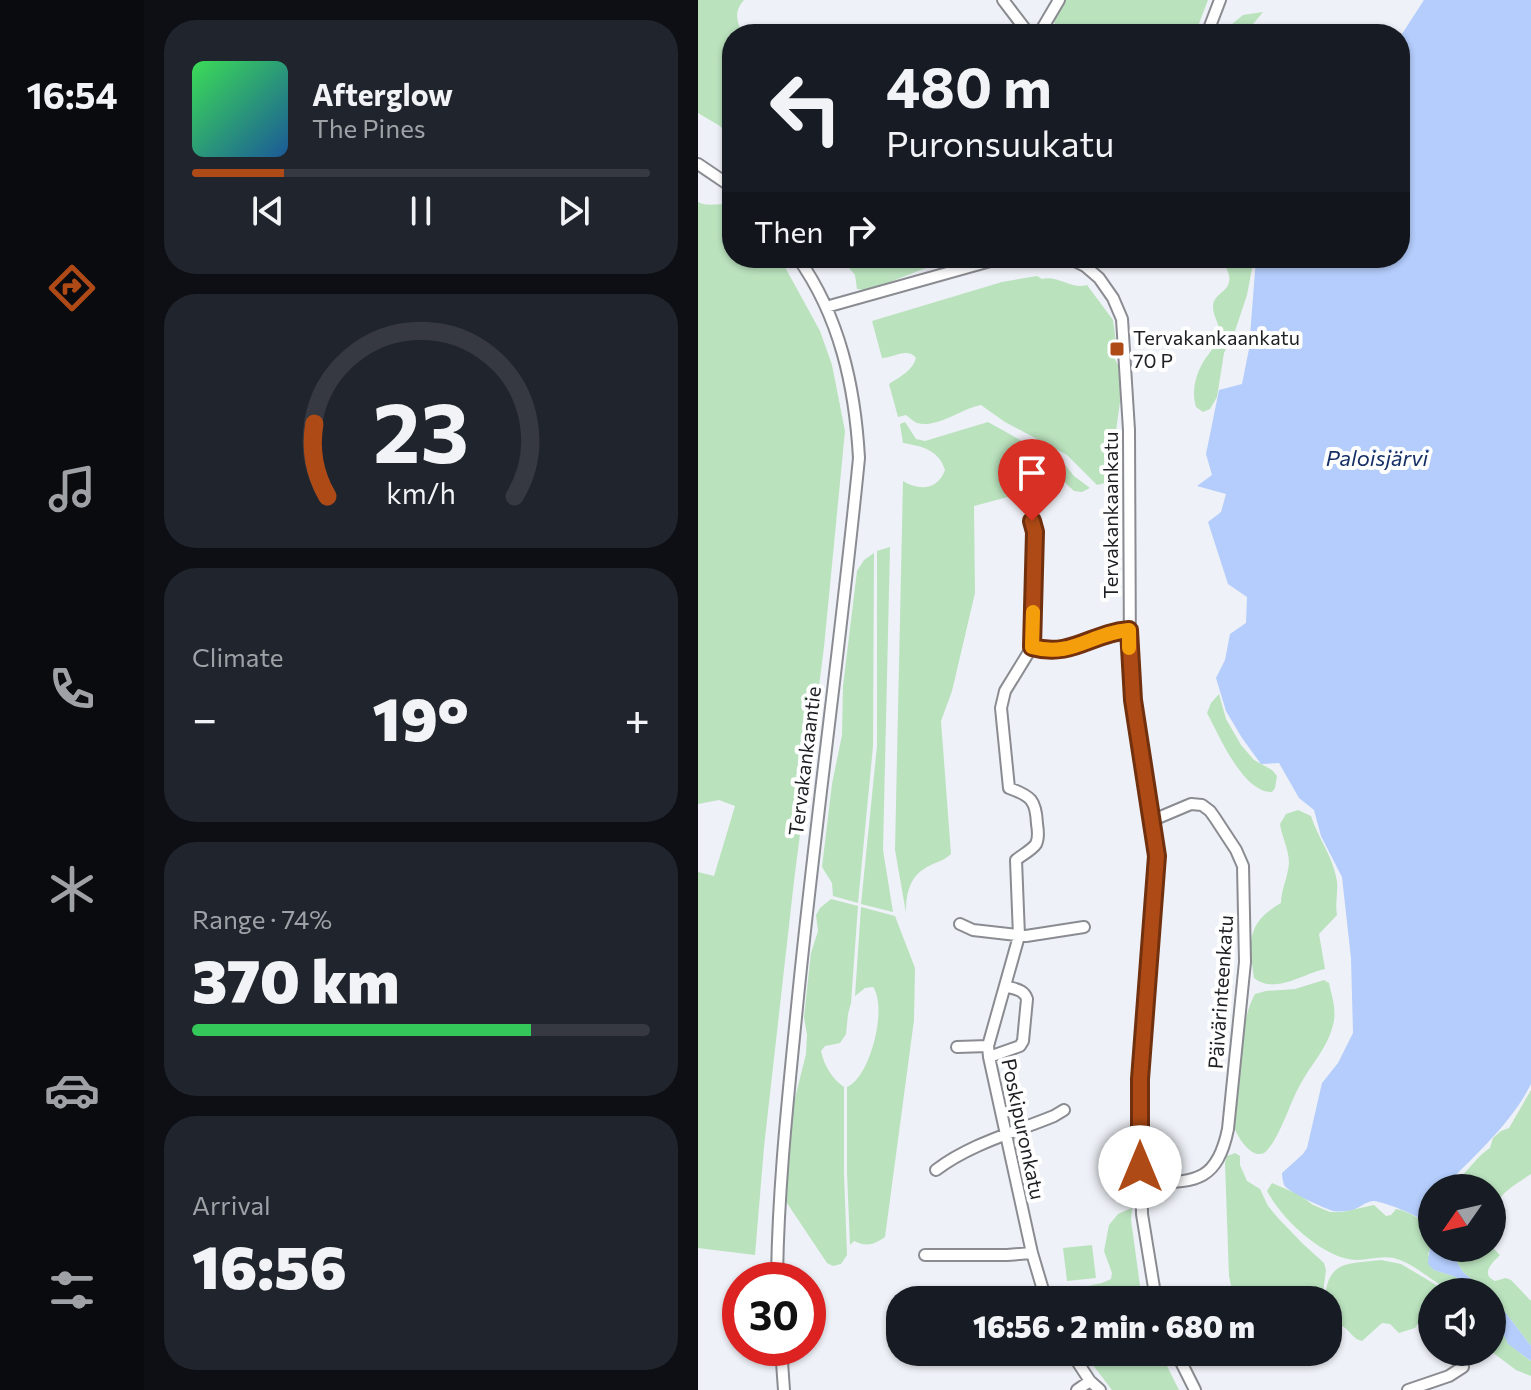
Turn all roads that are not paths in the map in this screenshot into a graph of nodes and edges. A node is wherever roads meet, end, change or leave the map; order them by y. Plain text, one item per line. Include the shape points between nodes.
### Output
1 (1003, 0) edge
2 (1059, 0) edge
3 (1220, 0) edge
4 (1021, 24) edge
5 (1045, 24) edge
6 (1211, 24) edge
7 (698, 164) edge
8 (722, 180) edge
9 (804, 268) edge
10 (965, 268) edge
11 (1092, 268) edge
12 (826, 307) junction
13 (1032, 521) dead end
14 (1129, 630) junction
15 (1032, 647) junction
16 (1153, 820) junction
17 (960, 924) dead end
18 (1084, 927) dead end
19 (1019, 936) junction
20 (1005, 986) junction
21 (957, 1047) dead end
22 (989, 1052) junction
23 (1064, 1110) dead end
24 (1005, 1136) junction
25 (936, 1170) dead end
26 (1140, 1183) junction
27 (1032, 1253) junction
28 (925, 1255) dead end
29 (777, 1262) edge
30 (1042, 1286) edge
31 (1154, 1286) edge
32 (782, 1366) edge
33 (1080, 1366) edge
34 (1183, 1366) edge
35 (1463, 1367) dead end
36 (1090, 1381) junction
37 (784, 1390) edge
38 (1077, 1390) edge
39 (1100, 1390) edge
40 (1195, 1390) edge
41 (1408, 1390) edge

1 - 4 street
2 - 5 street
3 - 6 street
7 - 8 street
9 - 12 street, Tervakankaantie
10 - 12 street
11 - 14 street, Tervakankaankatu via 1122,319 1129,430
12 - 29 street, Tervakankaantie via 849,375 859,458 808,893
13 - 15 street
14 - 15 street via 1057,651
14 - 16 street, Tervakankaankatu via 1133,700
15 - 19 street, Poskipuronkatu via 1005,691 1001,708 1009,788 1030,798 1037,810 1036,843 1016,860
16 - 26 street, Tervakankaankatu via 1157,875 1140,1079
16 - 26 street, Päivärinteenkatu via 1191,804 1202,805 1236,850 1244,873 1245,962 1224,1146 1202,1177
17 - 19 street
18 - 19 street
19 - 20 street, Poskipuronkatu
20 - 22 street, Poskipuronkatu
20 - 22 street via 1027,999 1023,1041 1016,1049
21 - 22 street
22 - 24 street, Poskipuronkatu
23 - 24 street
24 - 25 street
24 - 27 street, Poskipuronkatu
26 - 31 street, Tervakankaankatu
27 - 28 street
27 - 30 street, Poskipuronkatu
32 - 37 street
33 - 36 street
34 - 40 street
35 - 41 street
36 - 38 street
36 - 39 street

